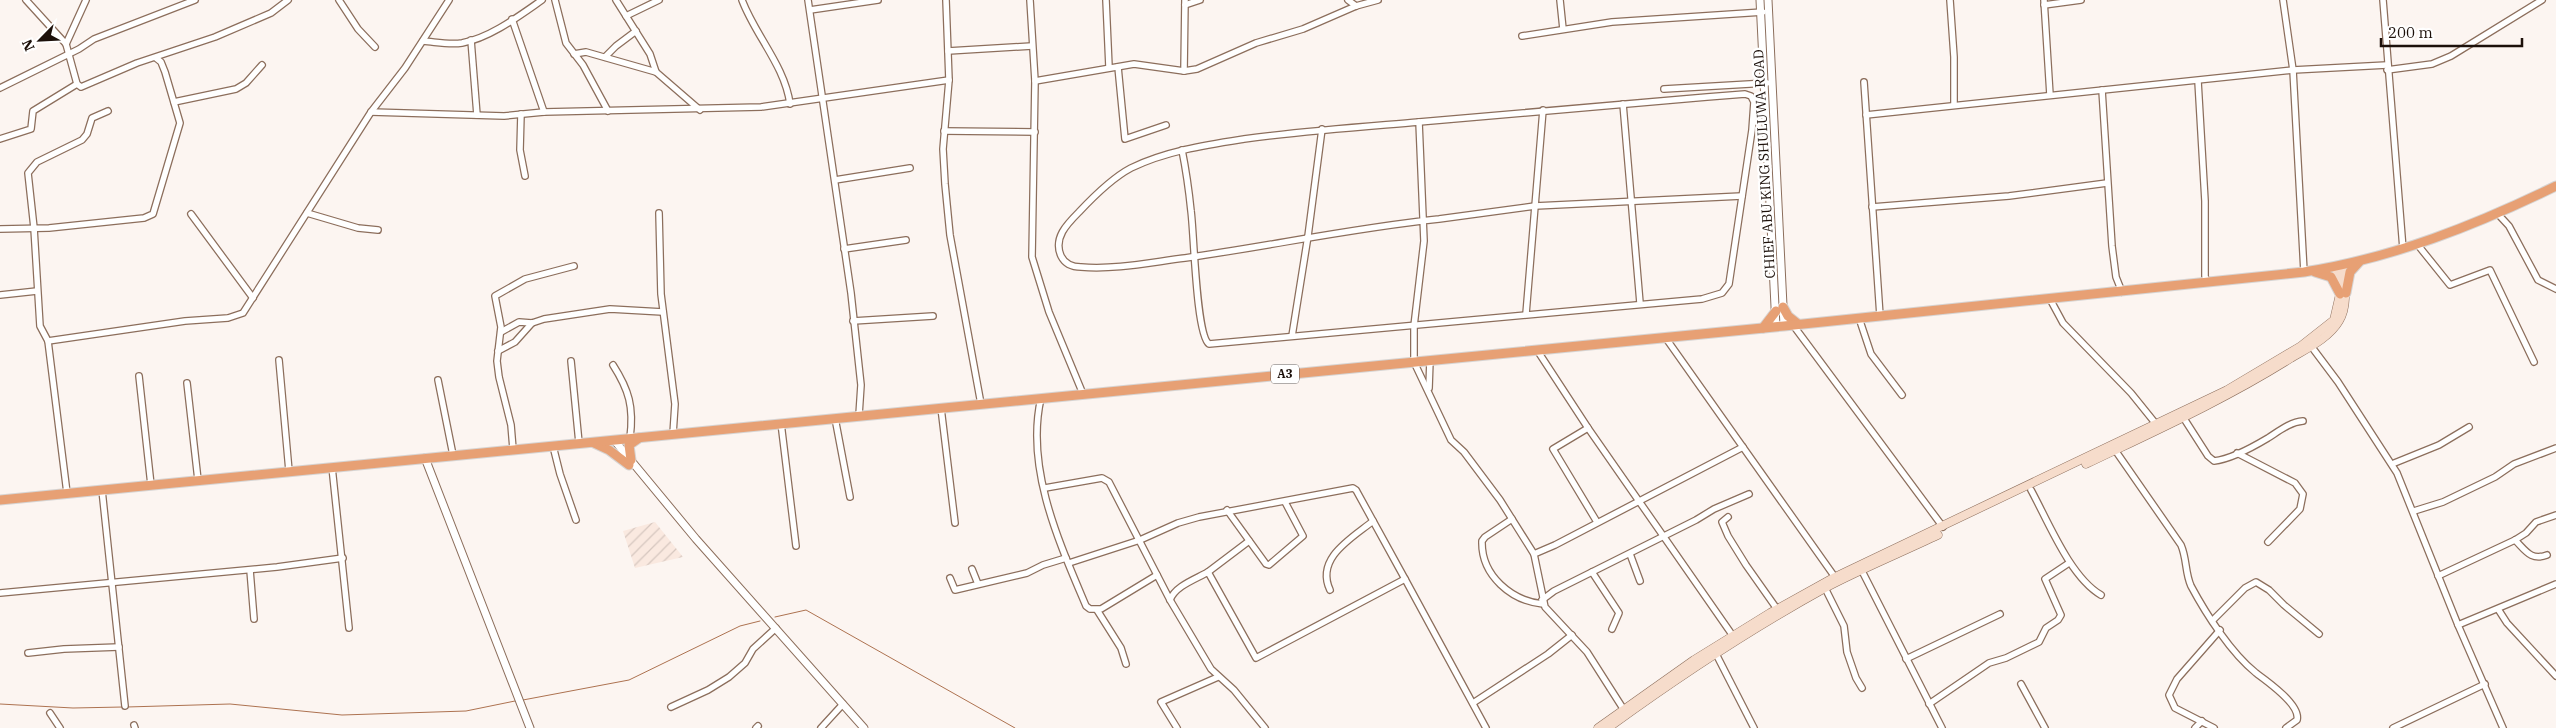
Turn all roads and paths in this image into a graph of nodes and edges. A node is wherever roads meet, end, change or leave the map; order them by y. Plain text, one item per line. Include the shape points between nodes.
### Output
1 (26, 0) edge
2 (195, 0) edge
3 (288, 0) edge
4 (339, 0) edge
5 (449, 0) edge
6 (542, 0) edge
7 (555, 0) edge
8 (616, 0) edge
9 (658, 0) edge
10 (742, 0) edge
11 (808, 0) edge
12 (878, 0) edge
13 (946, 0) edge
14 (1030, 0) edge
15 (1106, 0) edge
16 (1200, 0) edge
17 (1378, 0) edge
18 (1560, 0) edge
19 (1760, 0) edge
20 (1768, 0) edge
21 (1950, 0) edge
22 (2081, 0) edge
23 (2282, 0) edge
24 (2382, 0) edge
25 (2542, 0) edge
26 (85, 1) edge
27 (1348, 1) edge
28 (1185, 2) edge
29 (2044, 2) edge
30 (1356, 6) junction
31 (810, 10) junction
32 (1346, 11) junction
33 (1765, 12) junction
34 (626, 16) junction
35 (512, 20) junction
36 (1563, 29) junction
37 (636, 31) junction
38 (1522, 36) dead end
39 (471, 40) junction
40 (423, 41) junction
41 (66, 44) junction
42 (375, 46) dead end
43 (1032, 46) junction
44 (948, 50) junction
45 (69, 53) junction
46 (574, 54) junction
47 (605, 57) junction
48 (156, 58) junction
49 (262, 65) dead end
50 (1118, 66) junction
51 (1109, 67) junction
52 (2387, 67) junction
53 (2293, 70) junction
54 (1184, 71) junction
55 (656, 72) junction
56 (949, 80) junction
57 (1035, 80) junction
58 (2198, 80) junction
59 (1773, 82) junction
60 (1864, 82) dead end
61 (1765, 83) junction
62 (77, 84) junction
63 (0, 88) edge
64 (1664, 89) dead end
65 (2102, 90) junction
66 (2050, 95) junction
67 (822, 100) junction
68 (174, 102) junction
69 (790, 104) junction
70 (1624, 104) junction
71 (1954, 104) junction
72 (700, 110) junction
73 (1543, 110) junction
74 (108, 111) dead end
75 (608, 111) junction
76 (371, 112) junction
77 (544, 112) junction
78 (521, 114) junction
79 (476, 115) junction
80 (1866, 115) junction
81 (1419, 122) junction
82 (1166, 126) dead end
83 (1322, 129) junction
84 (944, 130) junction
85 (1035, 132) junction
86 (0, 139) edge
87 (1182, 150) junction
88 (910, 168) dead end
89 (525, 176) dead end
90 (835, 180) junction
91 (2107, 183) junction
92 (2556, 186) edge
93 (1742, 196) junction
94 (1632, 201) junction
95 (1535, 206) junction
96 (1872, 207) junction
97 (307, 213) junction
98 (659, 213) dead end
99 (2497, 213) junction
100 (191, 214) dead end
101 (1423, 221) junction
102 (34, 228) junction
103 (0, 229) edge
104 (378, 230) dead end
105 (1308, 236) junction
106 (906, 240) dead end
107 (2417, 244) junction
108 (844, 249) junction
109 (2403, 249) junction
110 (1193, 257) junction
111 (2360, 261) junction
112 (574, 266) dead end
113 (2339, 266) junction
114 (2304, 272) junction
115 (2116, 277) junction
116 (2207, 283) junction
117 (2556, 289) edge
118 (38, 290) junction
119 (2122, 292) junction
120 (2110, 293) junction
121 (2343, 293) junction
122 (0, 295) edge
123 (253, 298) junction
124 (2050, 299) junction
125 (1640, 303) junction
126 (1780, 309) junction
127 (663, 312) junction
128 (1526, 314) junction
129 (933, 316) dead end
130 (1880, 316) junction
131 (1859, 318) junction
132 (853, 321) junction
133 (532, 323) junction
134 (1788, 325) junction
135 (1414, 326) junction
136 (1763, 328) junction
137 (501, 332) junction
138 (1292, 336) junction
139 (1665, 337) junction
140 (48, 341) junction
141 (2311, 346) junction
142 (1537, 350) junction
143 (498, 351) junction
144 (279, 360) dead end
145 (1430, 360) junction
146 (572, 362) dead end
147 (1414, 362) junction
148 (2534, 362) dead end
149 (613, 365) dead end
150 (139, 376) dead end
151 (438, 380) dead end
152 (187, 383) dead end
153 (1429, 390) junction
154 (1083, 394) junction
155 (1902, 395) dead end
156 (1041, 398) junction
157 (981, 404) junction
158 (941, 408) junction
159 (859, 415) junction
160 (2183, 417) junction
161 (834, 418) junction
162 (2303, 421) dead end
163 (780, 423) junction
164 (2156, 424) junction
165 (2469, 427) dead end
166 (1588, 428) junction
167 (673, 434) junction
168 (643, 436) junction
169 (630, 438) junction
170 (610, 440) junction
171 (584, 443) junction
172 (553, 446) junction
173 (1743, 447) junction
174 (2556, 448) edge
175 (513, 449) junction
176 (2115, 450) junction
177 (2237, 453) junction
178 (453, 455) junction
179 (425, 458) junction
180 (630, 463) junction
181 (2392, 464) junction
182 (332, 467) junction
183 (289, 471) junction
184 (198, 480) junction
185 (151, 485) junction
186 (1045, 488) junction
187 (102, 490) junction
188 (2031, 490) junction
189 (67, 493) junction
190 (1749, 494) dead end
191 (850, 498) dead end
192 (0, 500) edge
193 (1640, 500) junction
194 (1285, 502) junction
195 (1227, 510) junction
196 (2414, 511) junction
197 (2556, 515) edge
198 (1728, 517) dead end
199 (1512, 519) junction
200 (576, 520) dead end
201 (1374, 521) junction
202 (1598, 522) junction
203 (955, 523) dead end
204 (1947, 526) junction
205 (1664, 536) junction
206 (1140, 540) junction
207 (2515, 540) junction
208 (1249, 541) junction
209 (2268, 542) dead end
210 (796, 546) dead end
211 (1534, 554) junction
212 (1630, 554) junction
213 (2547, 555) dead end
214 (343, 558) junction
215 (1067, 560) junction
216 (2069, 563) junction
217 (972, 569) dead end
218 (250, 570) junction
219 (1862, 571) junction
220 (1208, 572) junction
221 (1592, 572) junction
222 (1157, 575) junction
223 (2438, 576) junction
224 (950, 578) dead end
225 (1405, 579) junction
226 (1836, 579) junction
227 (1640, 581) dead end
228 (112, 582) junction
229 (978, 584) junction
230 (2556, 584) edge
231 (1825, 588) junction
232 (1330, 590) dead end
233 (1540, 590) junction
234 (0, 593) edge
235 (1549, 594) junction
236 (2101, 595) dead end
237 (1170, 596) junction
238 (1543, 602) junction
239 (1777, 609) junction
240 (2498, 609) junction
241 (1097, 610) junction
242 (2000, 614) dead end
243 (254, 619) dead end
244 (2213, 620) junction
245 (2458, 625) junction
246 (349, 628) dead end
247 (776, 628) junction
248 (1612, 629) dead end
249 (2220, 630) junction
250 (2319, 634) dead end
251 (1572, 635) junction
252 (1733, 636) junction
253 (119, 647) junction
254 (1715, 651) junction
255 (28, 653) dead end
256 (1906, 659) junction
257 (1126, 664) dead end
258 (2556, 676) edge
259 (1218, 677) junction
260 (2021, 684) dead end
261 (2485, 684) junction
262 (1862, 688) dead end
263 (1473, 703) junction
264 (843, 704) junction
265 (1929, 704) junction
266 (125, 706) dead end
267 (671, 707) dead end
268 (1624, 710) junction
269 (50, 713) dead end
270 (2202, 721) junction
271 (60, 728) edge
272 (530, 728) edge
273 (821, 728) edge
274 (864, 728) edge
275 (1177, 728) edge
276 (1264, 728) edge
277 (1486, 728) edge
278 (1598, 728) edge
279 (1608, 728) edge
280 (1754, 728) edge
281 (1942, 728) edge
282 (2045, 728) edge
283 (2195, 728) edge
284 (2214, 728) edge
285 (2286, 728) edge
286 (2393, 728) edge
287 (2503, 728) edge

1 - 41 street
2 - 45 street via 94,39
3 - 48 street via 271,13
4 - 42 street
5 - 40 street
6 - 35 street
7 - 46 street via 566,43
8 - 34 street
9 - 34 street
10 - 69 street via 782,75
11 - 31 street
12 - 31 street
13 - 44 street
14 - 43 street
15 - 51 street
16 - 28 street
17 - 30 street
18 - 36 street
19 - 33 street
20 - 33 street, CHIEF ABU KING SHULUWA ROAD
21 - 71 street
22 - 29 street
23 - 53 street
24 - 52 street
25 - 52 street via 2451,56 2432,64
26 - 41 street
27 - 30 street
27 - 32 street
28 - 54 street
29 - 66 street
30 - 32 street
31 - 67 street
32 - 54 street via 1303,29 1256,43 1197,69
33 - 36 street via 1654,18
33 - 59 street, CHIEF ABU KING SHULUWA ROAD
33 - 61 street
34 - 37 street
35 - 39 street
35 - 77 street
36 - 38 street
37 - 47 street
37 - 55 street
39 - 40 street via 451,44
39 - 79 street
40 - 76 street
41 - 45 street
43 - 44 street
43 - 57 street
44 - 56 street
45 - 62 street
45 - 63 street
46 - 47 street via 586,52
46 - 75 street via 597,87
47 - 55 street
48 - 62 street via 81,88
48 - 68 street via 161,62
49 - 68 street via 236,90
50 - 51 street
50 - 54 street via 1140,64
50 - 82 street via 1125,139
51 - 57 street
52 - 53 street
52 - 109 street
53 - 58 street
53 - 114 street
55 - 72 street
56 - 67 street
56 - 84 street
57 - 85 street
58 - 65 street
58 - 116 street
59 - 61 street
59 - 126 street, CHIEF ABU KING SHULUWA ROAD
60 - 80 street
61 - 64 street
61 - 126 street
62 - 86 street via 33,111 31,129
65 - 66 street
65 - 91 street
66 - 71 street
67 - 69 street
67 - 90 street
68 - 102 street via 179,132 153,214 144,218
69 - 72 street
70 - 73 street
70 - 93 street via 1751,96 1754,111
70 - 94 street
71 - 80 street
72 - 75 street
73 - 81 street
73 - 95 street
74 - 102 street via 92,118 82,140 30,168 27,178
75 - 77 street
76 - 79 street
76 - 97 street
77 - 78 street
78 - 79 street
78 - 89 street via 520,150
80 - 96 street
81 - 83 street
81 - 101 street
83 - 87 street
83 - 105 street
84 - 85 street
84 - 157 street via 950,235
85 - 154 street via 1032,258 1049,312
87 - 110 street via 1192,214
87 - 110 street via 1132,168 1117,177 1072,219 1061,233 1059,250 1067,263 1086,268
88 - 90 street
90 - 108 street
91 - 96 street via 2009,196
91 - 115 street
92 - 99 highway, A3
93 - 94 street
93 - 125 street via 1729,284 1722,293 1702,299
94 - 95 street
94 - 125 street
95 - 101 street
95 - 128 street
96 - 130 street
97 - 104 street via 358,228
97 - 123 street
98 - 127 street
99 - 107 highway, A3
99 - 117 street via 2509,226 2538,280
100 - 123 street
101 - 105 street
101 - 135 street via 1424,241
102 - 103 street
102 - 118 street
105 - 110 street
105 - 138 street
106 - 108 street
107 - 109 highway, A3
107 - 148 street via 2450,286 2490,270
108 - 132 street
109 - 111 highway, A3
110 - 138 street via 1207,344
111 - 113 highway, A3
111 - 121 highway via 2350,272
112 - 137 street via 525,280 498,293 495,299
113 - 114 highway, A3
113 - 121 main road
114 - 116 highway, A3
114 - 121 highway via 2329,276
115 - 119 street
115 - 120 street
116 - 119 highway, A3
118 - 122 street
118 - 140 street via 40,326
119 - 120 highway, A3
120 - 124 highway, A3
121 - 141 main road via 2345,304 2339,321
121 - 164 main road via 2334,320 2302,346 2227,390
123 - 140 street via 237,316
124 - 130 highway, A3
124 - 164 street via 2063,323 2131,393
125 - 128 street
126 - 134 street
126 - 134 highway via 1788,316
126 - 136 highway
127 - 133 street via 610,308
127 - 167 street via 675,404
128 - 135 street
129 - 132 street
130 - 131 highway, A3
131 - 134 highway, A3
131 - 155 street via 1871,354
132 - 159 street via 861,385
133 - 137 street via 519,322
133 - 143 street via 515,342
134 - 136 highway, A3
134 - 204 street
135 - 138 street
135 - 147 street
136 - 139 highway, A3
137 - 143 street
139 - 142 highway, A3
139 - 173 street
140 - 189 street
141 - 160 main road via 2226,397
141 - 181 street
142 - 145 highway, A3
142 - 166 street
143 - 175 street via 498,376 511,425
144 - 183 street
145 - 147 highway, A3
145 - 153 street
146 - 171 street
147 - 153 street
147 - 154 highway, A3
149 - 169 street via 625,382 632,414
150 - 185 street
151 - 178 street
152 - 184 street
153 - 199 street via 1451,440 1473,463
154 - 156 highway, A3
156 - 157 highway, A3
156 - 186 street via 1035,431
157 - 158 highway, A3
158 - 159 highway, A3
158 - 203 street
159 - 161 highway, A3
160 - 176 main road
160 - 177 street via 2212,460
161 - 163 highway, A3
161 - 191 street
162 - 177 street
163 - 167 highway, A3
163 - 210 street
164 - 204 main road
165 - 181 street
166 - 193 street
166 - 202 street via 1553,449
167 - 168 highway, A3
168 - 169 highway, A3
168 - 180 highway via 629,445
169 - 170 highway, A3
170 - 171 highway, A3
170 - 180 street
171 - 172 highway, A3
171 - 180 highway via 609,450
172 - 175 highway, A3
172 - 200 street
173 - 193 street
173 - 226 street
174 - 196 street via 2514,464 2496,477 2443,502
175 - 178 highway, A3
176 - 188 main road
176 - 244 street via 2181,545 2187,560 2187,578
177 - 209 street via 2295,483 2303,494 2300,509
178 - 179 highway, A3
179 - 182 highway, A3
179 - 272 street
180 - 247 street
181 - 196 street
182 - 183 highway, A3
182 - 214 street
183 - 184 highway, A3
184 - 185 highway, A3
185 - 187 highway, A3
186 - 206 street via 1104,478
186 - 215 street via 1052,524
187 - 189 highway, A3
187 - 228 street
188 - 204 main road
188 - 216 street
189 - 192 highway, A3
190 - 205 street
193 - 202 street
193 - 205 street
194 - 195 street
194 - 201 street via 1355,488
194 - 208 street via 1303,534 1300,540 1268,566
195 - 206 street via 1178,523
195 - 208 street
196 - 223 street
197 - 207 street via 2536,522
198 - 239 street via 1722,522 1728,536
199 - 211 street
199 - 238 street via 1485,537 1482,541 1484,556 1493,576 1509,592 1526,602
201 - 225 street
201 - 232 street via 1329,561
202 - 211 street
204 - 219 main road
204 - 226 main road
205 - 212 street
205 - 252 street
206 - 215 street
206 - 222 street
207 - 213 street via 2533,557
207 - 223 street
208 - 220 street
211 - 233 street
212 - 221 street
212 - 227 street
214 - 218 street
214 - 246 street
215 - 229 street
215 - 241 street via 1086,606
216 - 236 street
216 - 265 street via 2045,580 2060,615 2046,628 2039,642 1989,663
217 - 229 street
218 - 228 street
218 - 243 street
219 - 226 main road
219 - 256 street
220 - 225 street via 1256,658
220 - 237 street
221 - 235 street
221 - 248 street via 1619,613
222 - 237 street
222 - 241 street
223 - 245 street
224 - 229 street via 954,590
225 - 263 street
226 - 231 main road
226 - 239 main road
228 - 234 street
228 - 253 street
230 - 240 street
231 - 254 main road
231 - 262 street via 1844,626 1847,652
233 - 235 street
233 - 238 street
235 - 238 street
237 - 259 street
238 - 251 street
239 - 252 main road
240 - 245 street
240 - 258 street
241 - 257 street via 1121,648
242 - 256 street
244 - 249 street
244 - 250 street via 2245,588 2256,582
245 - 261 street
247 - 264 street
247 - 267 street via 729,677
249 - 270 street via 2177,679 2169,695 2175,708
249 - 285 street via 2239,657 2282,694 2297,713 2298,720
251 - 263 street
251 - 268 street via 1597,666
252 - 254 main road
253 - 255 street
253 - 266 street
254 - 268 main road
254 - 279 main road
254 - 280 street
256 - 265 street
259 - 275 street via 1161,702
259 - 276 street via 1234,690
260 - 282 street
261 - 286 street
261 - 287 street
263 - 277 street
264 - 273 street
264 - 274 street
265 - 281 street
268 - 278 main road
269 - 271 street
270 - 283 street
270 - 284 street

